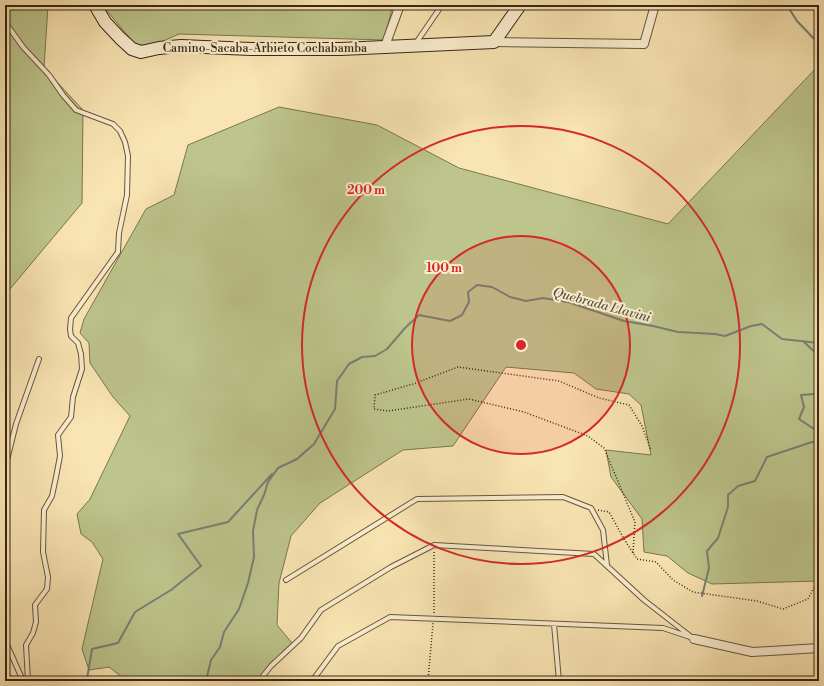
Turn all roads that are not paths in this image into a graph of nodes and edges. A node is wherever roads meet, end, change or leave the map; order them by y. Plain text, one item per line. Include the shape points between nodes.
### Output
1 (95, 5) edge
2 (400, 5) edge
3 (442, 5) edge
4 (520, 5) edge
5 (655, 5) edge
6 (5, 22) edge
7 (494, 42) junction
8 (415, 45) junction
9 (385, 46) junction
10 (39, 358) dead end
11 (5, 468) edge
12 (607, 566) junction
13 (286, 580) dead end
14 (554, 624) junction
15 (694, 639) junction
16 (5, 640) edge
17 (819, 648) edge
18 (23, 681) edge
19 (28, 681) edge
20 (259, 681) edge
21 (312, 681) edge
22 (559, 681) edge

1 - 9 street, Camino-Sacaba-Arbieto Cochabamba via 105,22 120,38 132,49 141,52 181,46 351,49
2 - 9 street
3 - 8 lane
4 - 7 street
5 - 7 street via 644,44
6 - 19 lane via 76,110 113,124 120,131 128,156 127,195 118,252 71,318 71,336 78,344 82,369 73,397 71,417 58,435 60,456 52,496 44,510 43,552 48,577 47,589 36,605 36,622 26,645
7 - 8 street, Camino-Sacaba-Arbieto Cochabamba
8 - 9 street, Camino-Sacaba-Arbieto Cochabamba
10 - 11 lane via 16,424
12 - 13 lane via 603,530 591,508 563,497 417,499
12 - 15 lane via 644,600
12 - 20 lane via 594,554 434,545 391,567 321,610 301,638
14 - 15 lane via 663,628
14 - 21 lane via 390,617 338,646
14 - 22 lane
15 - 17 street via 752,652
16 - 18 lane

